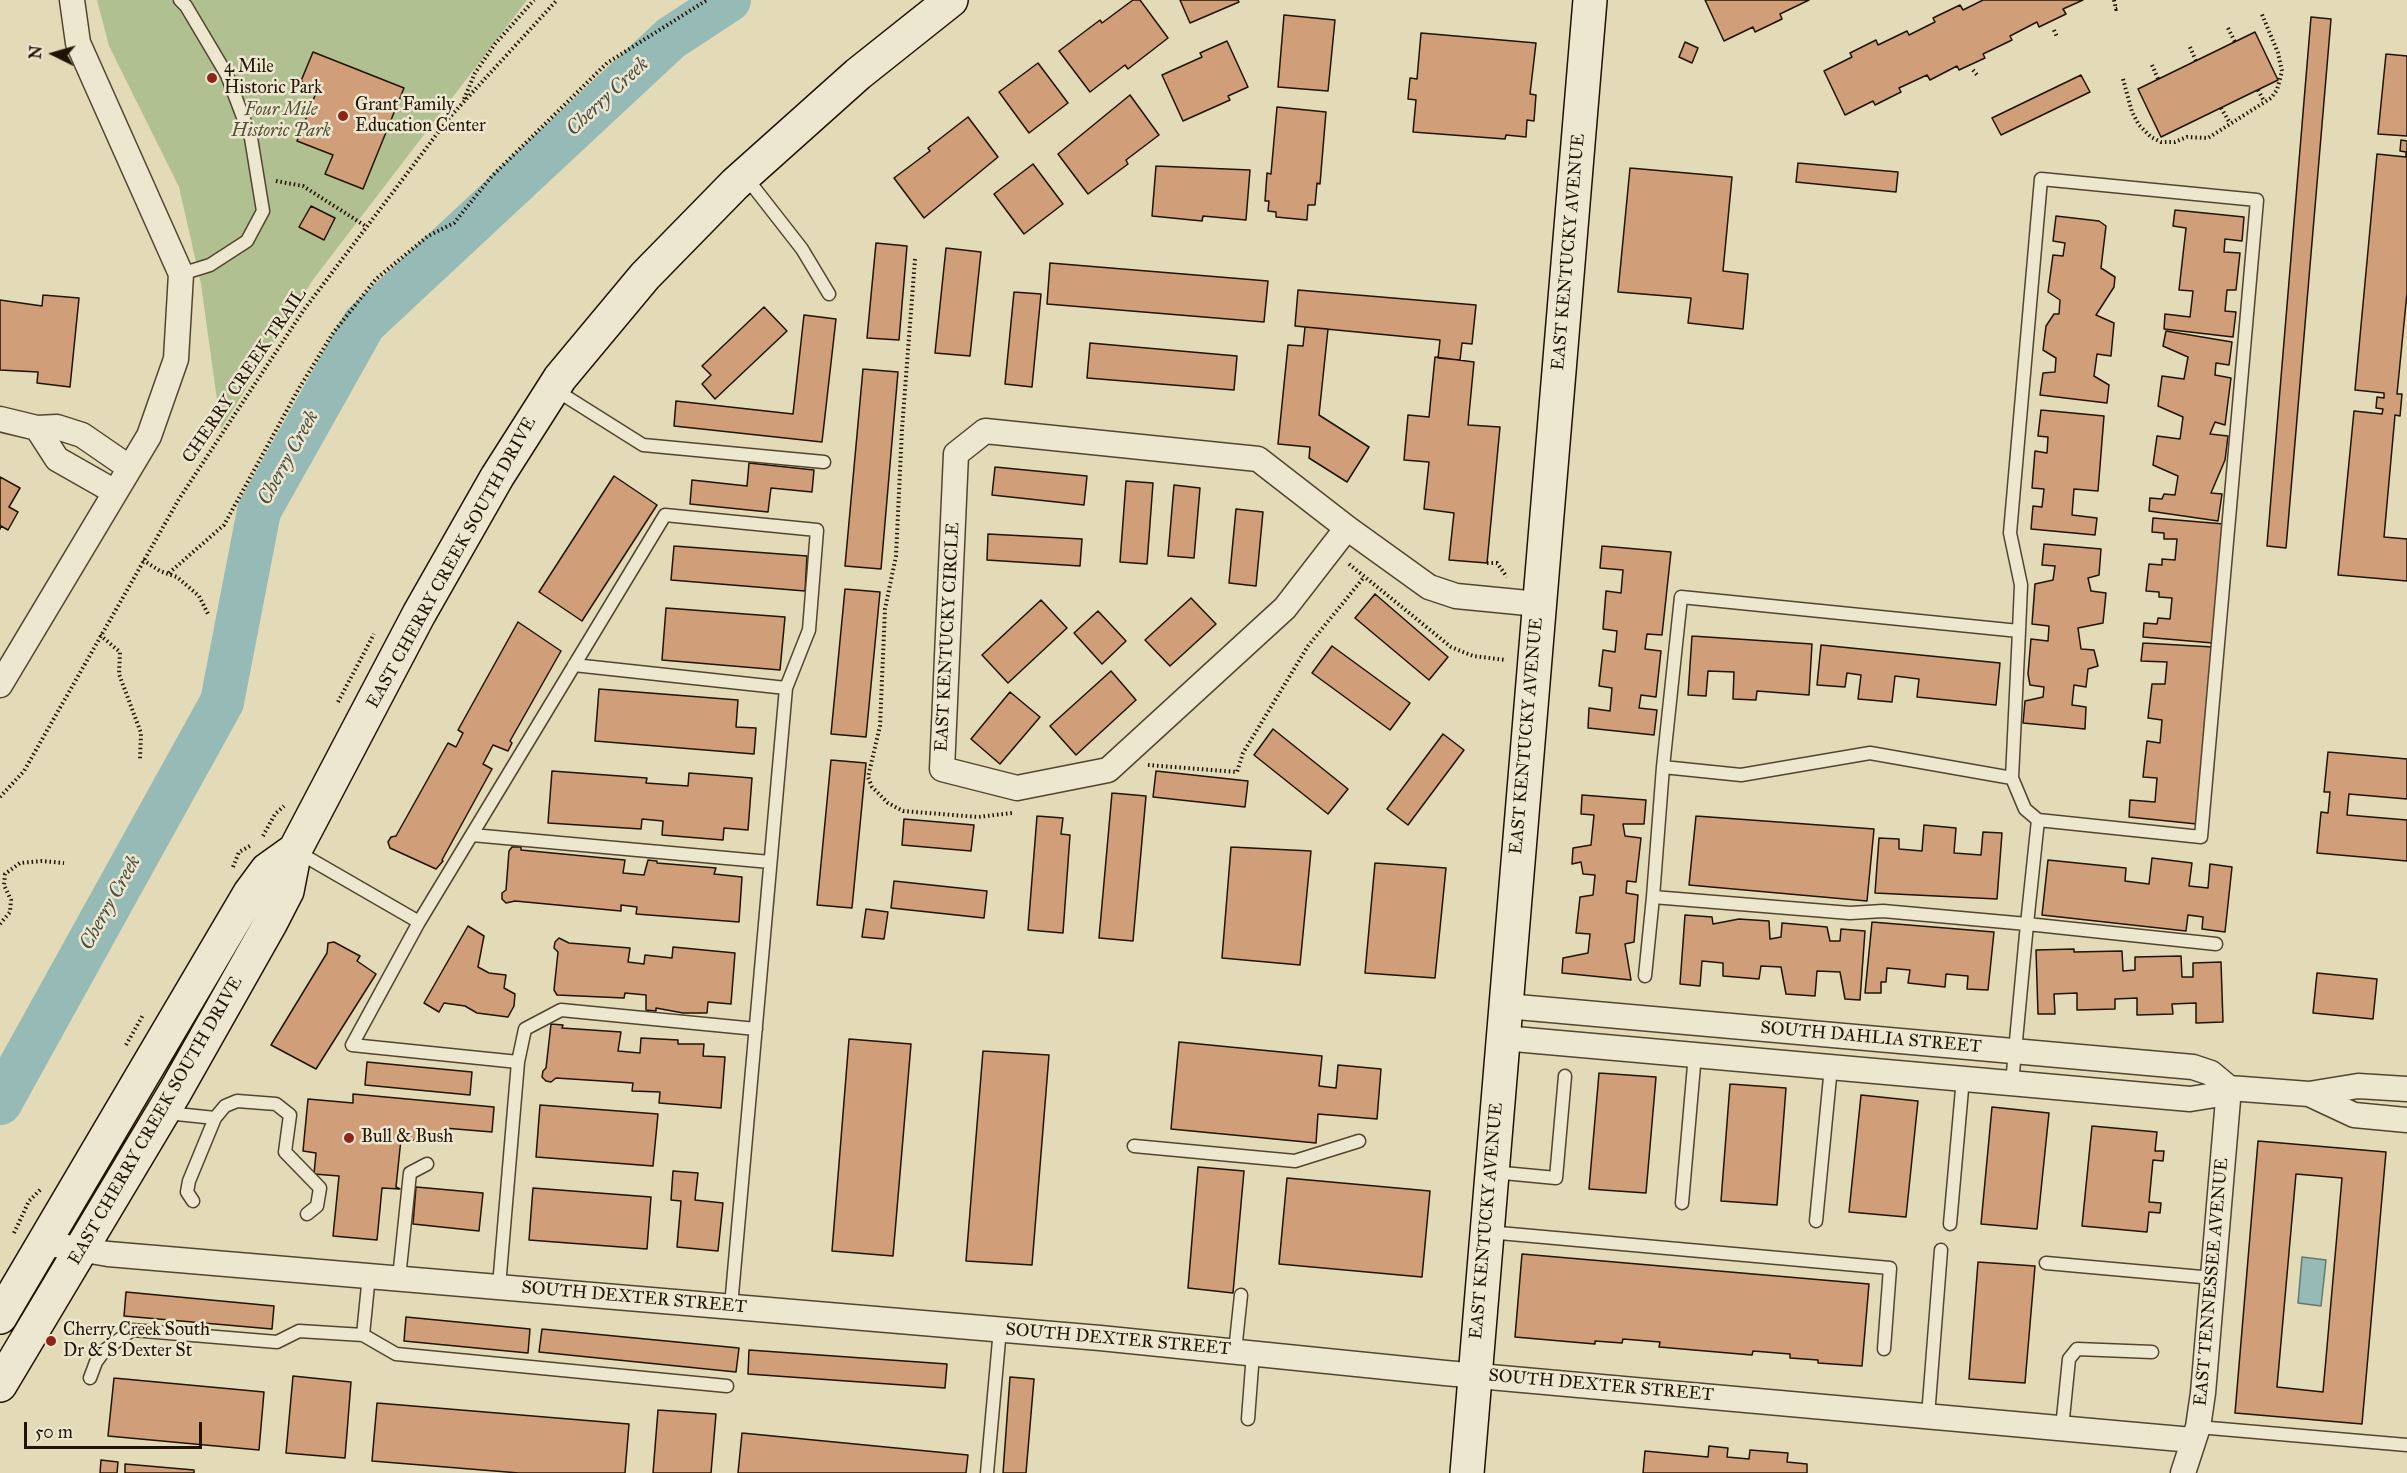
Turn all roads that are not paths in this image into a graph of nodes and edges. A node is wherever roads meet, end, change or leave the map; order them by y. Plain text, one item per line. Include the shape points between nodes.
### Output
1 (72, 0) edge
2 (180, 0) edge
3 (951, 0) edge
4 (1590, 0) edge
5 (744, 175) junction
6 (181, 274) junction
7 (829, 294) dead end
8 (553, 388) junction
9 (0, 419) edge
10 (37, 428) junction
11 (824, 462) dead end
12 (130, 468) junction
13 (115, 492) junction
14 (1347, 528) junction
15 (1538, 604) junction
16 (2019, 631) junction
17 (574, 665) junction
18 (0, 685) edge
19 (786, 688) junction
20 (1663, 767) junction
21 (2012, 778) junction
22 (2038, 820) junction
23 (472, 835) junction
24 (295, 850) junction
25 (770, 862) junction
26 (1653, 897) junction
27 (418, 922) junction
28 (2027, 924) junction
29 (2216, 944) dead end
30 (1645, 975) dead end
31 (1505, 1022) junction
32 (756, 1029) junction
33 (2016, 1051) junction
34 (1695, 1054) junction
35 (518, 1062) junction
36 (1831, 1066) junction
37 (1565, 1076) dead end
38 (1964, 1078) junction
39 (2013, 1083) junction
40 (2229, 1088) junction
41 (2407, 1089) edge
42 (2310, 1094) junction
43 (162, 1113) junction
44 (215, 1118) junction
45 (2407, 1120) edge
46 (1359, 1141) dead end
47 (1134, 1146) dead end
48 (427, 1164) dead end
49 (1492, 1172) junction
50 (193, 1201) dead end
51 (1682, 1203) dead end
52 (307, 1214) dead end
53 (1816, 1221) dead end
54 (1950, 1224) dead end
55 (1486, 1232) junction
56 (44, 1242) junction
57 (81, 1250) junction
58 (1941, 1250) dead end
59 (2046, 1263) dead end
60 (369, 1275) junction
61 (399, 1278) junction
62 (2213, 1278) junction
63 (499, 1286) junction
64 (1241, 1295) dead end
65 (731, 1306) junction
66 (0, 1317) edge
67 (1000, 1329) junction
68 (363, 1335) junction
69 (1884, 1349) dead end
70 (1244, 1352) junction
71 (2152, 1352) dead end
72 (1474, 1375) junction
73 (90, 1378) dead end
74 (0, 1385) edge
75 (727, 1386) dead end
76 (1928, 1416) junction
77 (1248, 1419) dead end
78 (2062, 1428) junction
79 (2195, 1434) junction
80 (2407, 1445) edge
81 (987, 1473) edge
82 (1467, 1473) edge
83 (2183, 1473) edge

1 - 6 street via 78,44
2 - 6 lane via 227,75 251,138 263,211 247,241 210,265
3 - 5 main road, EAST CHERRY CREEK SOUTH DRIVE via 858,74
4 - 15 main road, EAST KENTUCKY AVENUE
5 - 7 lane via 802,249
5 - 8 main road, EAST CHERRY CREEK SOUTH DRIVE via 645,276
6 - 12 street via 176,359 149,436
8 - 11 lane via 643,445
8 - 24 main road, EAST CHERRY CREEK SOUTH DRIVE via 446,567
9 - 10 street
10 - 12 street via 57,427 82,435
10 - 13 street via 57,459
12 - 13 street
13 - 18 street
14 - 14 street, EAST KENTUCKY CIRCLE via 1258,459 986,431 956,454 942,769 1017,788 1108,770 1285,608
14 - 15 street, EAST KENTUCKY CIRCLE via 1442,593
15 - 31 main road, EAST KENTUCKY AVENUE
16 - 20 lane via 1681,597
16 - 21 lane
16 - 22 lane via 2021,585 2010,533 2041,179 2257,200 2201,837
17 - 19 lane
17 - 19 lane via 665,515 818,530 809,630
17 - 23 lane
19 - 25 lane
20 - 21 lane via 1741,775 1870,753
20 - 26 lane
21 - 22 lane via 2025,809
22 - 28 lane
23 - 25 lane
23 - 27 lane
24 - 27 lane
24 - 43 main road, EAST CHERRY CREEK SOUTH DRIVE via 291,879 279,907
24 - 56 main road, EAST CHERRY CREEK SOUTH DRIVE via 267,870 250,893
25 - 32 lane
26 - 28 lane
26 - 30 lane
27 - 35 lane via 352,1045
28 - 29 lane
28 - 33 lane
31 - 33 street, SOUTH DAHLIA STREET
31 - 34 street, SOUTH DAHLIA STREET
31 - 49 main road, EAST KENTUCKY AVENUE
32 - 35 lane via 561,1010 525,1029
32 - 65 lane
33 - 39 lane
33 - 40 street, SOUTH DAHLIA STREET via 2193,1067 2211,1073
34 - 36 street, SOUTH DAHLIA STREET
34 - 51 lane
35 - 63 lane
36 - 38 street, SOUTH DAHLIA STREET
36 - 53 lane
37 - 49 lane via 1556,1178
38 - 39 street, SOUTH DAHLIA STREET
38 - 54 lane
39 - 40 street, SOUTH DAHLIA STREET via 2190,1099
40 - 42 street, SOUTH DAHLIA STREET
40 - 62 street, EAST TENNESSEE AVENUE
41 - 42 street, SOUTH DAHLIA STREET via 2358,1086
42 - 45 street, SOUTH DAHLIA STREET via 2354,1115
43 - 44 lane
43 - 57 main road, EAST CHERRY CREEK SOUTH DRIVE
44 - 50 lane via 187,1192
44 - 52 lane via 225,1106 237,1101 276,1104 290,1115 285,1152 320,1188 317,1206
46 - 47 lane via 1295,1161
48 - 61 lane via 410,1173
49 - 55 main road, EAST KENTUCKY AVENUE
55 - 69 lane via 1890,1268
55 - 72 main road, EAST KENTUCKY AVENUE
56 - 57 street, SOUTH DEXTER STREET
56 - 66 main road, EAST CHERRY CREEK SOUTH DRIVE
57 - 60 street, SOUTH DEXTER STREET
57 - 74 main road, EAST CHERRY CREEK SOUTH DRIVE
58 - 76 lane
59 - 62 lane
60 - 61 street, SOUTH DEXTER STREET
60 - 68 lane
61 - 63 street, SOUTH DEXTER STREET
62 - 79 street, EAST TENNESSEE AVENUE
63 - 65 street, SOUTH DEXTER STREET
64 - 70 lane
65 - 67 street, SOUTH DEXTER STREET
67 - 70 street, SOUTH DEXTER STREET
67 - 81 lane
68 - 73 lane via 299,1331 278,1342 132,1330 105,1350
68 - 75 lane via 396,1354
70 - 72 street, SOUTH DEXTER STREET
70 - 77 lane
71 - 78 lane via 2077,1349 2069,1359
72 - 76 street, SOUTH DEXTER STREET
72 - 82 main road, EAST KENTUCKY AVENUE
76 - 78 street, SOUTH DEXTER STREET
78 - 79 street, SOUTH DEXTER STREET
79 - 80 lane, SOUTH DEXTER STREET
79 - 83 street, EAST TENNESSEE AVENUE

